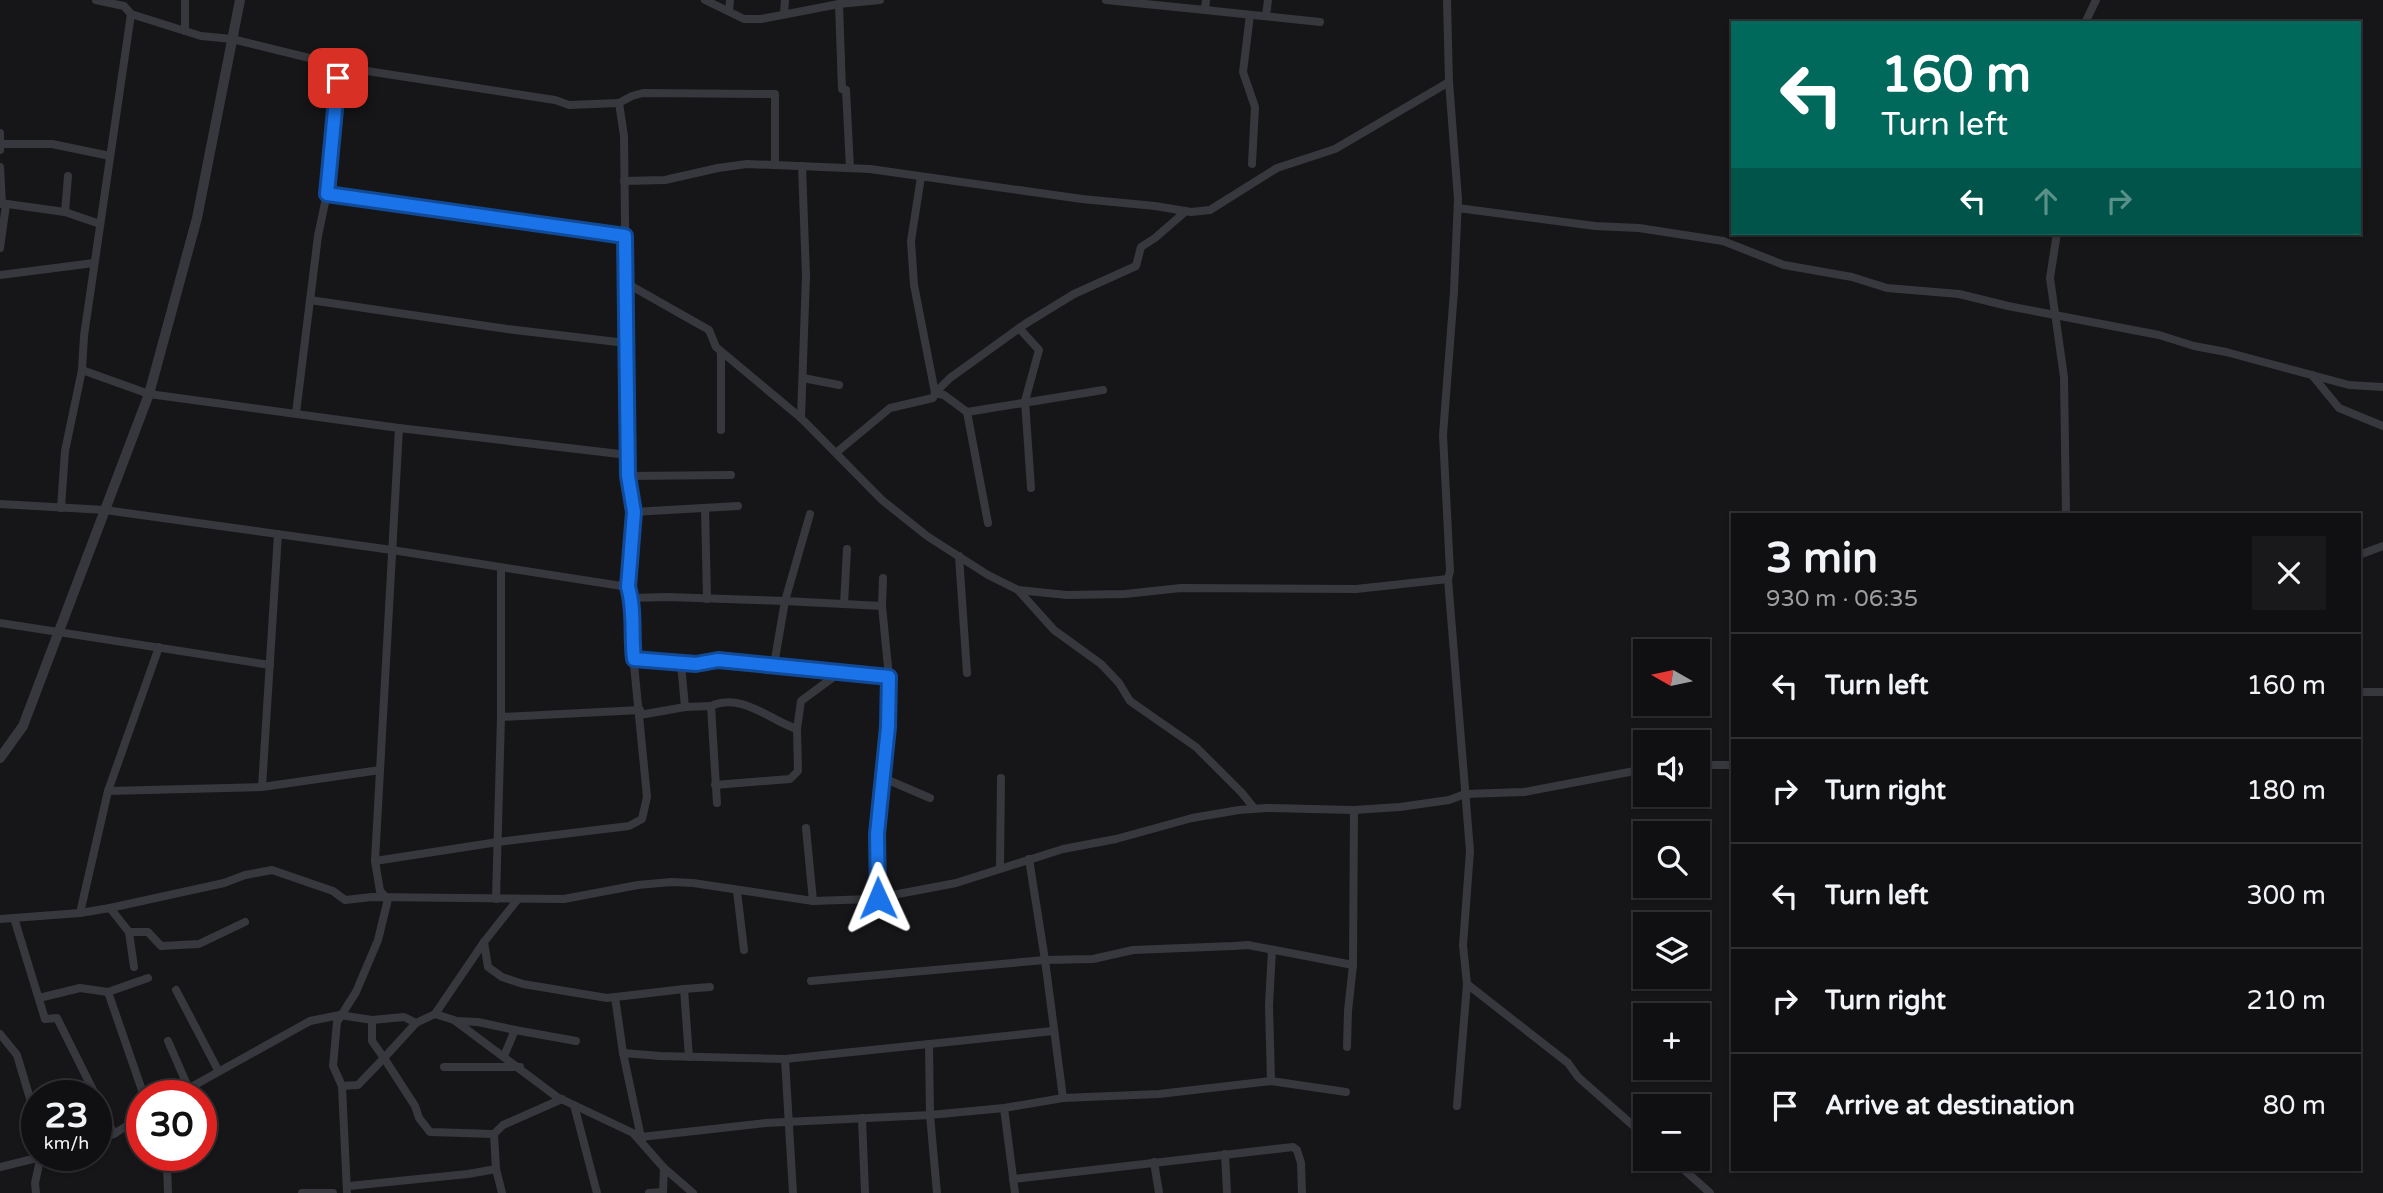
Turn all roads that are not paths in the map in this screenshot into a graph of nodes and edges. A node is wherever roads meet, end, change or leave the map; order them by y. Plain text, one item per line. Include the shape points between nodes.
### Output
1 (96, 0) edge
2 (185, 0) edge
3 (240, 0) edge
4 (705, 0) edge
5 (730, 0) edge
6 (785, 0) edge
7 (880, 0) edge
8 (1105, 0) edge
9 (1206, 0) edge
10 (1268, 0) edge
11 (1447, 0) edge
12 (2096, 0) edge
13 (843, 2) edge
14 (1205, 10) junction
15 (729, 11) junction
16 (784, 13) junction
17 (131, 15) junction
18 (1250, 15) junction
19 (1266, 16) junction
20 (2086, 21) edge
21 (1320, 22) dead end
22 (185, 31) junction
23 (232, 39) junction
24 (328, 63) junction
25 (1449, 82) junction
26 (620, 103) junction
27 (0, 133) edge
28 (1, 147) edge
29 (110, 156) junction
30 (775, 164) junction
31 (1252, 164) dead end
32 (802, 166) junction
33 (0, 167) edge
34 (849, 168) junction
35 (68, 176) dead end
36 (921, 177) junction
37 (624, 181) junction
38 (327, 194) junction
39 (3, 204) edge
40 (1458, 208) junction
41 (1186, 211) junction
42 (65, 212) junction
43 (100, 224) junction
44 (2057, 235) edge
45 (625, 236) junction
46 (0, 248) edge
47 (94, 263) junction
48 (0, 275) edge
49 (626, 283) junction
50 (310, 300) junction
51 (2055, 315) junction
52 (1019, 328) junction
53 (626, 343) junction
54 (721, 352) junction
55 (82, 370) junction
56 (2312, 375) junction
57 (803, 379) junction
58 (839, 385) dead end
59 (2383, 387) edge
60 (1103, 390) dead end
61 (935, 393) junction
62 (149, 394) junction
63 (1025, 403) junction
64 (967, 412) junction
65 (296, 414) junction
66 (801, 418) junction
67 (2383, 426) edge
68 (399, 428) junction
69 (721, 430) dead end
70 (837, 452) junction
71 (628, 455) junction
72 (731, 475) dead end
73 (628, 476) junction
74 (1031, 488) dead end
75 (0, 504) edge
76 (738, 506) dead end
77 (61, 508) junction
78 (705, 508) junction
79 (105, 510) junction
80 (634, 512) junction
81 (2066, 513) edge
82 (810, 514) dead end
83 (988, 523) dead end
84 (278, 534) junction
85 (2383, 546) edge
86 (847, 549) dead end
87 (393, 550) junction
88 (2361, 554) edge
89 (958, 556) junction
90 (501, 568) junction
91 (883, 578) dead end
92 (1448, 579) junction
93 (628, 587) junction
94 (1017, 590) junction
95 (632, 598) junction
96 (708, 599) junction
97 (785, 601) junction
98 (844, 604) junction
99 (882, 606) junction
100 (0, 623) edge
101 (59, 632) junction
102 (159, 647) junction
103 (634, 659) junction
104 (681, 664) junction
105 (270, 665) junction
106 (774, 666) junction
107 (839, 673) junction
108 (967, 673) dead end
109 (889, 677) junction
110 (2361, 692) edge
111 (2383, 692) edge
112 (685, 706) junction
113 (711, 706) junction
114 (640, 712) junction
115 (501, 717) junction
116 (797, 729) junction
117 (0, 758) edge
118 (1710, 765) edge
119 (1731, 765) edge
120 (380, 770) junction
121 (1633, 771) edge
122 (881, 777) junction
123 (1002, 778) dead end
124 (715, 785) junction
125 (262, 788) junction
126 (108, 792) junction
127 (1465, 794) junction
128 (930, 798) dead end
129 (717, 803) dead end
130 (1254, 808) junction
131 (1354, 810) junction
132 (806, 828) dead end
133 (498, 842) junction
134 (1029, 859) junction
135 (375, 861) junction
136 (1000, 867) junction
137 (737, 891) junction
138 (878, 898) junction
139 (388, 899) junction
140 (496, 899) junction
141 (517, 899) junction
142 (813, 901) junction
143 (110, 908) junction
144 (80, 913) junction
145 (14, 918) junction
146 (0, 919) edge
147 (245, 922) dead end
148 (129, 932) junction
149 (484, 942) junction
150 (744, 950) dead end
151 (1272, 950) junction
152 (1045, 960) junction
153 (1353, 965) junction
154 (134, 967) dead end
155 (148, 978) dead end
156 (811, 981) dead end
157 (1467, 984) junction
158 (710, 987) dead end
159 (684, 989) junction
160 (176, 990) dead end
161 (108, 992) junction
162 (615, 997) junction
163 (39, 998) junction
164 (435, 1014) junction
165 (340, 1015) junction
166 (372, 1020) junction
167 (454, 1020) junction
168 (416, 1023) junction
169 (515, 1030) junction
170 (1053, 1031) junction
171 (0, 1034) edge
172 (168, 1041) dead end
173 (576, 1041) dead end
174 (929, 1045) junction
175 (1347, 1047) dead end
176 (623, 1053) junction
177 (504, 1056) junction
178 (690, 1057) junction
179 (384, 1058) junction
180 (785, 1059) junction
181 (444, 1067) dead end
182 (520, 1068) junction
183 (218, 1070) junction
184 (24, 1080) edge
185 (88, 1080) edge
186 (138, 1080) edge
187 (185, 1080) edge
188 (200, 1080) edge
189 (1270, 1081) junction
190 (342, 1086) junction
191 (1346, 1092) dead end
192 (1063, 1098) junction
193 (562, 1099) junction
194 (574, 1105) junction
195 (1457, 1106) dead end
196 (1004, 1108) junction
197 (930, 1115) junction
198 (862, 1118) junction
199 (790, 1122) junction
200 (1633, 1125) edge
201 (126, 1126) edge
202 (112, 1130) edge
203 (114, 1134) joint
204 (494, 1134) junction
205 (641, 1140) junction
206 (1225, 1154) junction
207 (21, 1162) edge
208 (1154, 1162) junction
209 (0, 1167) edge
210 (664, 1168) junction
211 (496, 1169) junction
212 (39, 1171) edge
213 (167, 1171) edge
214 (1685, 1171) edge
215 (1013, 1179) junction
216 (348, 1190) edge
217 (663, 1192) edge
218 (36, 1193) edge
219 (168, 1193) edge
220 (302, 1193) edge
221 (333, 1193) edge
222 (502, 1193) edge
223 (597, 1193) edge
224 (649, 1193) edge
225 (693, 1193) edge
226 (793, 1193) edge
227 (865, 1193) edge
228 (937, 1193) edge
229 (1015, 1193) edge
230 (1159, 1193) edge
231 (1227, 1193) edge
232 (1302, 1193) edge
233 (1710, 1193) edge

1 - 17 street via 124,6
2 - 22 street
3 - 23 street
4 - 15 street
5 - 15 street
6 - 16 street
7 - 13 street
8 - 14 street
9 - 14 street
10 - 19 street
11 - 25 street
12 - 20 street
13 - 16 street
13 - 34 street via 842,89 846,90
14 - 18 street
15 - 16 street via 744,19
17 - 22 street
17 - 29 street
18 - 19 street
18 - 31 street via 1243,72 1255,107
19 - 21 street
22 - 23 street
23 - 24 street
23 - 62 street via 197,218
24 - 26 street via 569,105
24 - 38 street via 338,78
25 - 40 street
25 - 41 street via 1335,149 1277,168 1210,210
26 - 30 street via 643,93 775,94
26 - 37 street
27 - 28 street
28 - 29 street via 52,144
29 - 43 street
30 - 32 street
30 - 37 street via 718,168 665,180
32 - 34 street
32 - 57 street
33 - 39 street
34 - 36 street
35 - 42 street
36 - 41 street
36 - 61 street via 911,241
37 - 45 street
38 - 45 street
38 - 50 street
39 - 42 street
39 - 46 street
40 - 51 street via 1723,241 1784,265 1887,288 1959,293
40 - 92 street via 1443,435
41 - 52 street via 1141,247 1136,266 1074,294
42 - 43 street
43 - 47 street
44 - 51 street via 2050,278
45 - 49 street
47 - 48 street
47 - 55 street
49 - 53 street
49 - 54 street via 709,330
50 - 53 street
50 - 65 street
51 - 56 street via 2160,335
51 - 81 street via 2064,377
52 - 61 street
52 - 63 street via 1039,350
53 - 71 street
54 - 66 street
54 - 69 street
55 - 62 street
55 - 77 street via 65,451
56 - 59 street via 2348,385
56 - 67 street via 2339,408
57 - 58 street
57 - 66 street
60 - 63 street
61 - 64 street
61 - 70 street via 933,398 890,408
62 - 65 street
62 - 79 street
63 - 64 street
63 - 74 street
64 - 83 street
65 - 68 street
66 - 70 street
68 - 71 street
68 - 87 street
70 - 89 street via 882,500
71 - 73 street
72 - 73 street
73 - 80 street
75 - 77 street
76 - 78 street
77 - 79 street
78 - 80 street
78 - 96 street
79 - 84 street
79 - 101 street
80 - 93 street
82 - 97 street
84 - 87 street
84 - 105 street
85 - 88 street
86 - 98 street
87 - 90 street
87 - 120 street
89 - 94 street
89 - 108 street
90 - 93 street
90 - 115 street
91 - 99 street
92 - 94 street via 1356,589 1181,588 1067,595
92 - 127 street
93 - 95 street
94 - 130 street via 1054,630 1101,664 1130,701 1196,747
95 - 96 street
95 - 103 street
96 - 97 street
97 - 98 street
97 - 106 street
98 - 99 street
99 - 109 street
100 - 101 street
101 - 102 street
101 - 117 street via 23,726
102 - 105 street
102 - 126 street
103 - 104 street
103 - 114 street
104 - 106 street via 718,660
104 - 112 street
105 - 125 street
106 - 107 street
107 - 109 street
107 - 116 street via 802,701
109 - 122 street
110 - 111 street
112 - 113 street
112 - 114 street
113 - 116 street via 724,701 757,708
113 - 124 street
114 - 115 street
114 - 133 street via 647,797 642,819 629,826
115 - 133 street
116 - 124 street via 798,771 790,779
118 - 119 street
120 - 125 street
120 - 135 street
121 - 127 street via 1524,792
122 - 128 street
122 - 138 street
123 - 136 street
124 - 129 street
125 - 126 street
126 - 144 street
127 - 131 street via 1426,804
127 - 157 street via 1470,851 1463,944
130 - 131 street
130 - 134 street via 1192,818
131 - 153 street
132 - 142 street
133 - 135 street
133 - 140 street
134 - 136 street
134 - 152 street
135 - 139 street via 380,891
136 - 138 street via 956,883
137 - 141 street via 671,882 564,899
137 - 142 street
137 - 150 street
138 - 142 street
139 - 140 street
139 - 143 street via 345,900 333,891 272,870
139 - 165 street via 378,940 356,992
140 - 141 street
141 - 149 street
143 - 144 street
143 - 148 street
144 - 145 street
145 - 146 street
145 - 163 street
147 - 148 street via 199,944 161,946 148,932
148 - 154 street
149 - 162 street via 488,967 502,977 560,992
149 - 164 street
151 - 152 street via 1174,947 1093,959
151 - 153 street
151 - 189 street
152 - 156 street
152 - 170 street
153 - 175 street
155 - 161 street
157 - 195 street
157 - 200 street via 1568,1063
158 - 159 street
159 - 162 street
159 - 178 street
160 - 183 street
161 - 163 street via 80,988
161 - 186 street
162 - 176 street
163 - 185 street via 45,1019 57,1018
164 - 167 street
164 - 168 street
165 - 166 street
165 - 183 street via 310,1021
165 - 190 street via 333,1066
166 - 168 street via 404,1017
166 - 179 street via 372,1041
167 - 169 street
167 - 177 street
168 - 179 street
169 - 173 street
169 - 177 street
170 - 174 street
170 - 192 street
171 - 184 street via 17,1055
172 - 187 street
174 - 180 street
174 - 197 street
176 - 178 street
176 - 205 street
177 - 182 street
178 - 180 street
179 - 190 street via 358,1085
179 - 204 street via 430,1132
180 - 199 street
181 - 182 street
182 - 193 street
183 - 188 street
189 - 191 street
189 - 192 street via 1159,1094
190 - 216 street
192 - 196 street
193 - 194 street
193 - 204 street via 503,1125
194 - 205 street
194 - 223 street
196 - 197 street
196 - 215 street
197 - 198 street
197 - 228 street
198 - 199 street
198 - 227 street
199 - 205 street
199 - 226 street
201 - 203 street
202 - 203 street
204 - 211 street
205 - 210 street
206 - 208 street
206 - 231 street
206 - 232 street via 1293,1147 1301,1163
207 - 209 street
208 - 215 street
208 - 230 street
210 - 217 street
210 - 225 street
211 - 216 street
211 - 222 street
212 - 218 street
213 - 219 street
214 - 233 street
215 - 229 street
217 - 224 street
220 - 221 street

